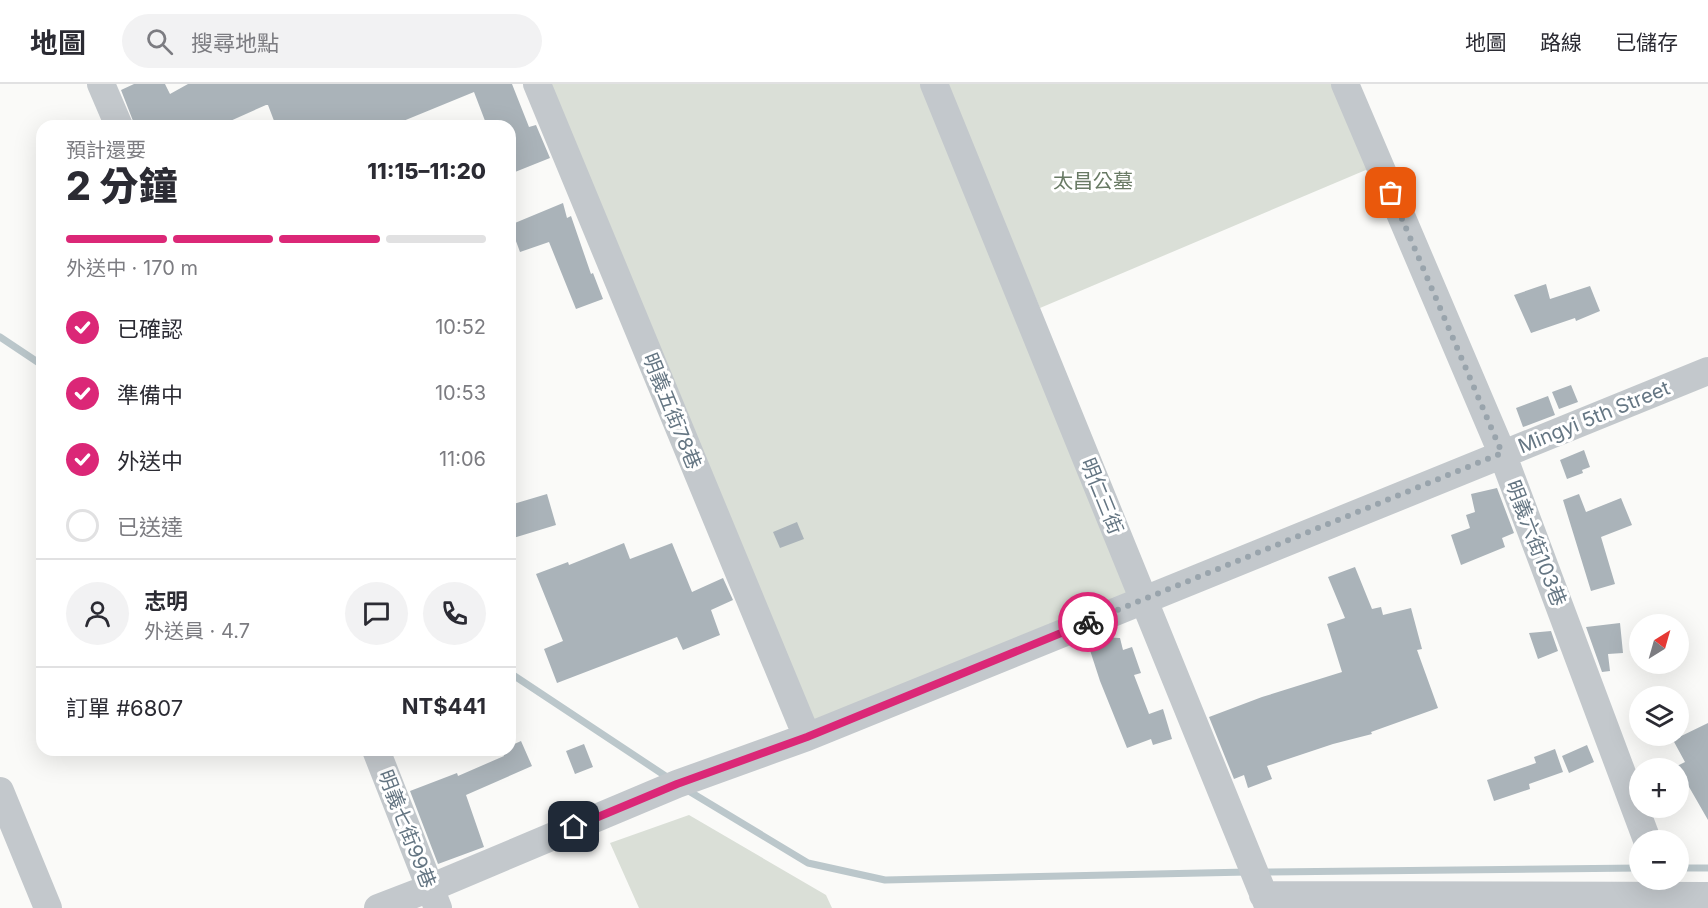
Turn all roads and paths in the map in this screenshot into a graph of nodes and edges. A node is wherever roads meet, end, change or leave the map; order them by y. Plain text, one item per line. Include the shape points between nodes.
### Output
1 (101, 84) edge
2 (537, 84) edge
3 (934, 84) edge
4 (1345, 84) edge
5 (116, 120) edge
6 (1708, 370) edge
7 (1502, 453) junction
8 (1144, 599) junction
9 (807, 737) junction
10 (378, 756) edge
11 (0, 792) edge
12 (1643, 830) edge
13 (1260, 887) edge
14 (1629, 887) edge
15 (1679, 890) edge
16 (1708, 896) edge
17 (434, 898) edge
18 (48, 908) edge
19 (378, 908) edge

1 - 5 street
2 - 9 street, 明義五街78巷
3 - 8 street, 明仁三街
4 - 7 street, 明義六街103巷
6 - 7 street, Mingyi 5th Street
7 - 8 street, Mingyi 5th Street
7 - 12 street, 明義六街103巷
8 - 9 street, Mingyi 5th Street
8 - 13 street, 明仁三街
9 - 17 street, Mingyi 5th Street via 677,784
10 - 17 street, 明義七街99巷
11 - 18 street
13 - 14 street
15 - 16 street
17 - 19 street, Mingyi 5th Street

